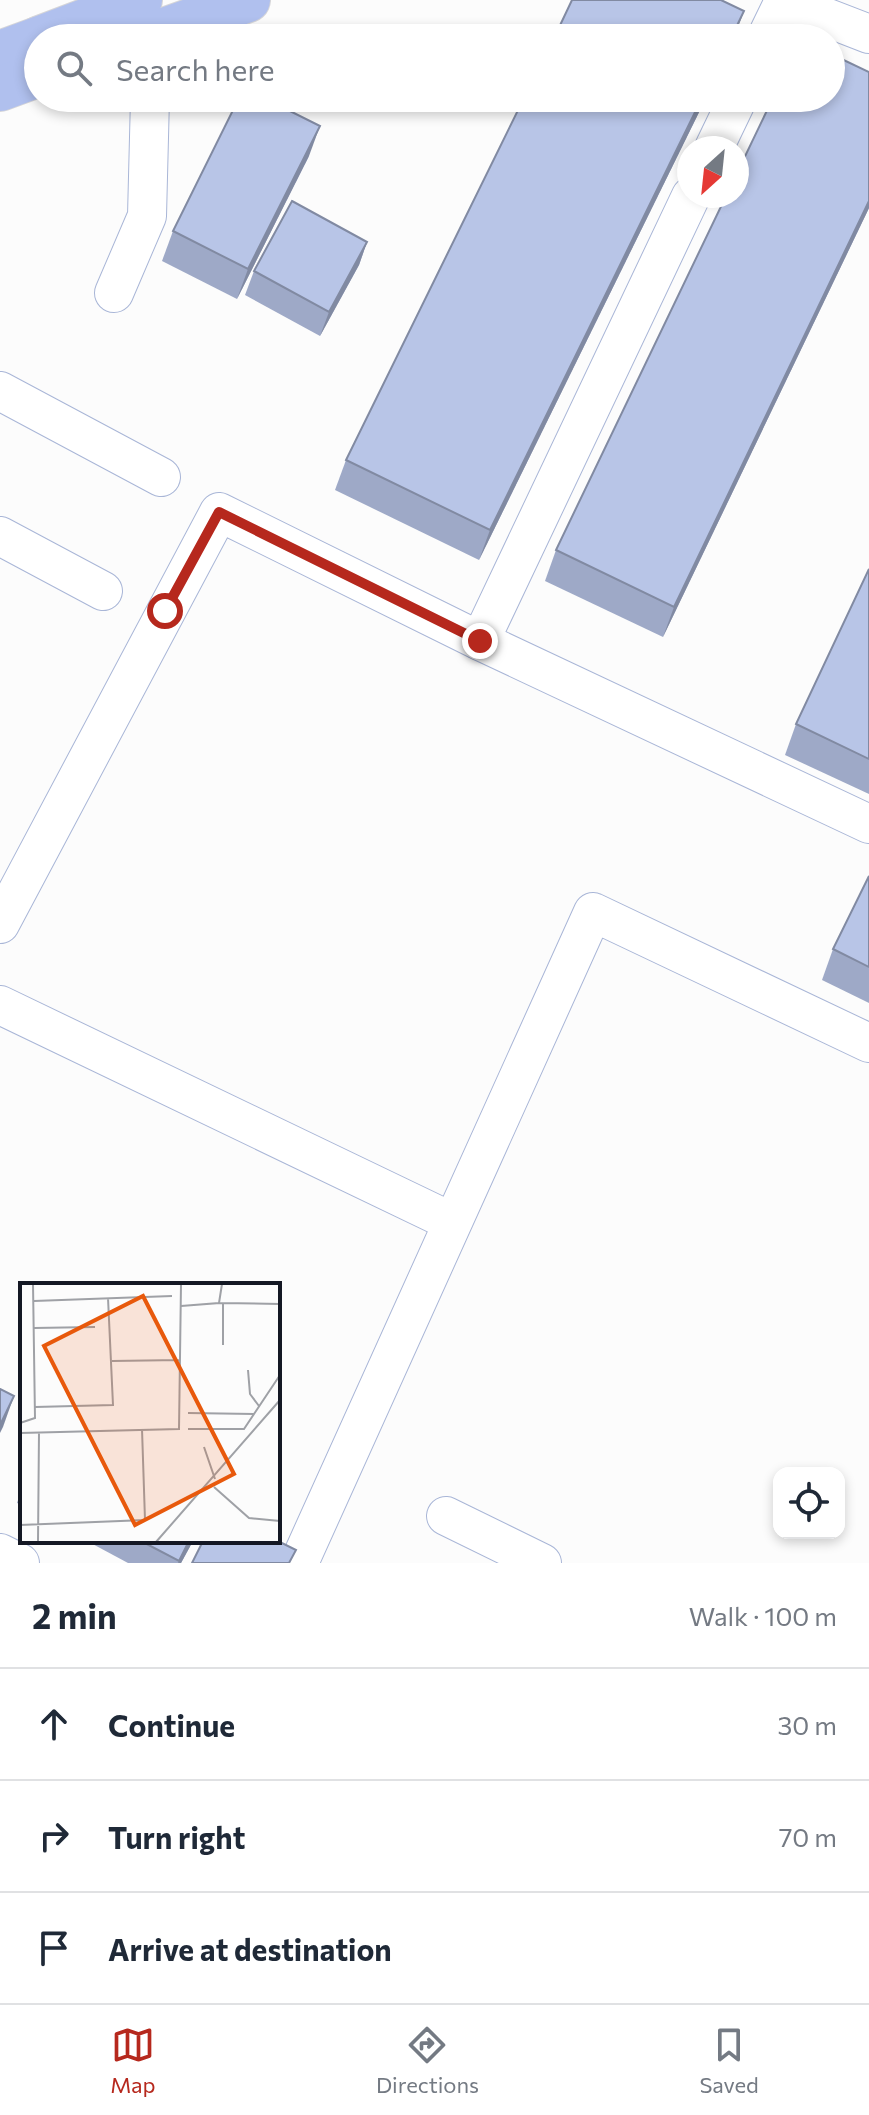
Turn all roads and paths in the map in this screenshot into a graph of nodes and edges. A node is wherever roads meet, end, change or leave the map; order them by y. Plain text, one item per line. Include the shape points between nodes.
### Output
1 (248, 0) edge
2 (159, 24) edge
3 (773, 24) edge
4 (843, 24) edge
5 (845, 25) edge
6 (869, 34) edge
7 (24, 44) edge
8 (0, 53) edge
9 (24, 80) edge
10 (0, 89) edge
11 (150, 112) edge
12 (731, 112) edge
13 (720, 136) edge
14 (685, 208) edge
15 (114, 293) dead end
16 (0, 391) edge
17 (161, 477) dead end
18 (0, 536) edge
19 (103, 591) dead end
20 (480, 641) junction
21 (869, 824) edge
22 (0, 924) edge
23 (0, 1005) edge
24 (869, 1043) edge
25 (452, 1222) junction
26 (446, 1516) dead end
27 (0, 1553) edge
28 (20, 1563) edge
29 (299, 1563) edge
30 (542, 1563) edge

1 - 2 main road
3 - 4 lane via 784,1
5 - 6 lane
7 - 8 main road
9 - 10 main road
11 - 15 lane via 147,216
12 - 13 lane
14 - 20 lane
16 - 17 lane
18 - 19 lane
20 - 21 lane
20 - 22 lane via 219,512
23 - 25 lane
24 - 25 lane via 593,912
25 - 29 lane
26 - 30 lane
27 - 28 lane

